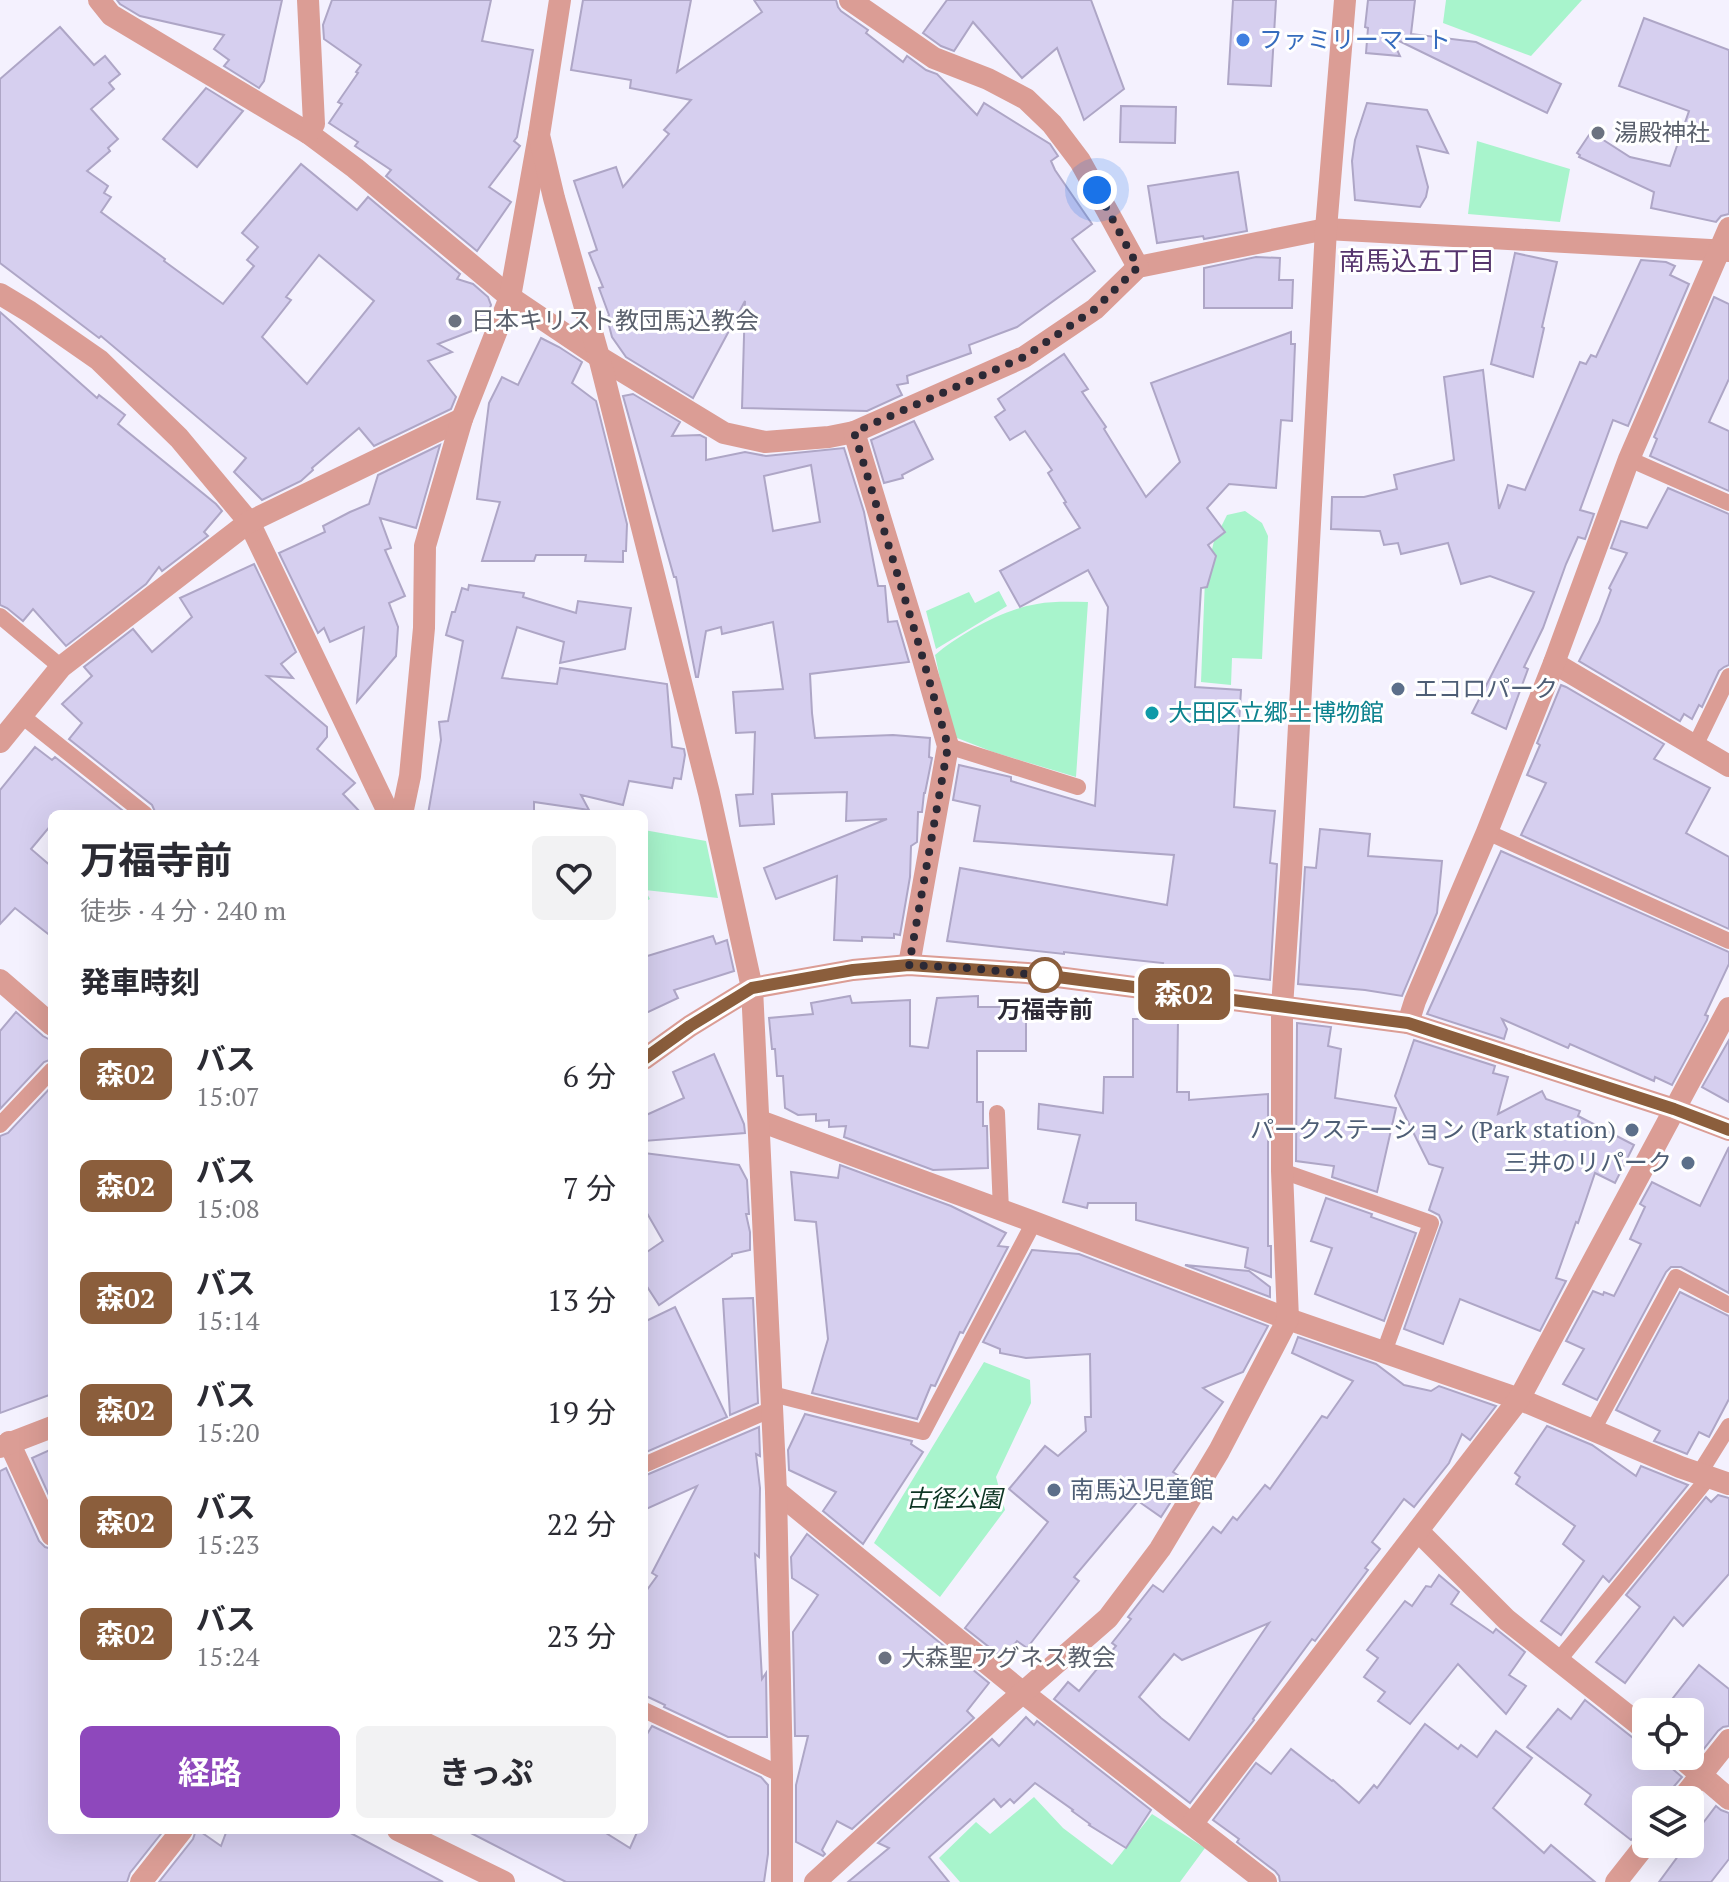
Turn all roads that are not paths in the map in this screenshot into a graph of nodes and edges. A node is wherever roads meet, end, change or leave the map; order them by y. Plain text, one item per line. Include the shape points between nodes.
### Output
1 (99, 0) edge
2 (308, 0) edge
3 (560, 0) edge
4 (850, 0) edge
5 (1345, 0) edge
6 (308, 133) junction
7 (539, 135) junction
8 (1729, 228) edge
9 (1326, 229) junction
10 (1725, 250) edge
11 (1138, 267) junction
12 (0, 294) edge
13 (510, 297) junction
14 (599, 357) junction
15 (462, 419) junction
16 (854, 432) junction
17 (1629, 459) junction
18 (1729, 503) edge
19 (249, 522) junction
20 (0, 616) edge
21 (1554, 663) junction
22 (61, 667) junction
23 (1729, 676) edge
24 (22, 716) junction
25 (0, 742) edge
26 (948, 746) junction
27 (1695, 746) junction
28 (1729, 766) edge
29 (1078, 787) dead end
30 (140, 810) edge
31 (387, 810) edge
32 (403, 810) edge
33 (1487, 832) junction
34 (1729, 941) edge
35 (909, 965) junction
36 (0, 980) edge
37 (752, 988) junction
38 (1282, 1007) junction
39 (1729, 1008) edge
40 (48, 1022) edge
41 (1408, 1023) junction
42 (648, 1056) edge
43 (48, 1074) edge
44 (1674, 1109) junction
45 (997, 1113) dead end
46 (760, 1121) junction
47 (0, 1125) edge
48 (1729, 1130) edge
49 (1282, 1171) junction
50 (1001, 1211) junction
51 (1034, 1222) junction
52 (1729, 1305) edge
53 (1288, 1319) junction
54 (1384, 1352) junction
55 (1519, 1399) junction
56 (772, 1401) junction
57 (1729, 1426) edge
58 (48, 1428) edge
59 (1593, 1430) junction
60 (5, 1444) edge
61 (648, 1463) edge
62 (1712, 1478) edge
63 (776, 1491) junction
64 (48, 1527) edge
65 (1418, 1531) junction
66 (1558, 1661) junction
67 (1022, 1692) junction
68 (648, 1712) edge
69 (1632, 1719) edge
70 (1729, 1740) edge
71 (1695, 1770) edge
72 (782, 1775) junction
73 (1701, 1775) junction
74 (1692, 1786) edge
75 (1729, 1799) edge
76 (1192, 1824) junction
77 (179, 1834) edge
78 (406, 1834) edge
79 (1635, 1858) edge
80 (141, 1882) edge
81 (504, 1882) edge
82 (782, 1882) edge
83 (815, 1882) edge
84 (1266, 1882) edge
85 (1616, 1882) edge

1 - 6 street via 111,15
2 - 6 street via 314,124
3 - 7 street
4 - 11 street via 934,58 1026,99 1080,161
5 - 9 street
6 - 13 street
7 - 13 street
7 - 14 street
8 - 10 street
9 - 10 street
9 - 11 street
9 - 38 street
10 - 17 street
11 - 16 street via 1095,309 1024,357
12 - 19 street via 99,360 179,438
13 - 14 street
13 - 15 street
14 - 16 street via 735,437 765,442
14 - 37 street via 709,793
15 - 19 street
15 - 32 street via 425,546 424,628
16 - 26 street
17 - 18 lane
17 - 21 street
19 - 22 street
19 - 31 street
20 - 22 lane
21 - 27 street
21 - 33 street
22 - 24 street
23 - 27 lane
24 - 25 street
24 - 30 lane
26 - 29 lane
26 - 35 street
27 - 28 street
33 - 34 lane
33 - 41 street
35 - 37 street
35 - 38 street via 1027,973
36 - 40 street
37 - 42 street
37 - 46 street
38 - 41 street
38 - 49 street
39 - 44 street
41 - 44 street
43 - 47 lane
44 - 48 street
44 - 55 street
45 - 50 lane
46 - 50 street
46 - 56 street
49 - 53 street
49 - 54 lane via 1431,1223
50 - 51 street
51 - 53 street
51 - 56 lane via 923,1432
52 - 59 lane via 1676,1277
53 - 54 street
53 - 67 street via 1160,1549 1108,1618
54 - 55 street
55 - 59 street
55 - 65 street
56 - 61 lane
56 - 63 street
57 - 62 lane
58 - 60 street
59 - 62 street
60 - 64 street
62 - 66 lane
63 - 67 street
63 - 72 street
65 - 66 street via 1507,1620
65 - 76 street
66 - 69 street
67 - 76 street
67 - 83 street
68 - 72 lane
70 - 73 street
71 - 73 street
72 - 82 street
73 - 74 street
73 - 75 street
76 - 84 street
77 - 80 street
78 - 81 street
79 - 85 street

